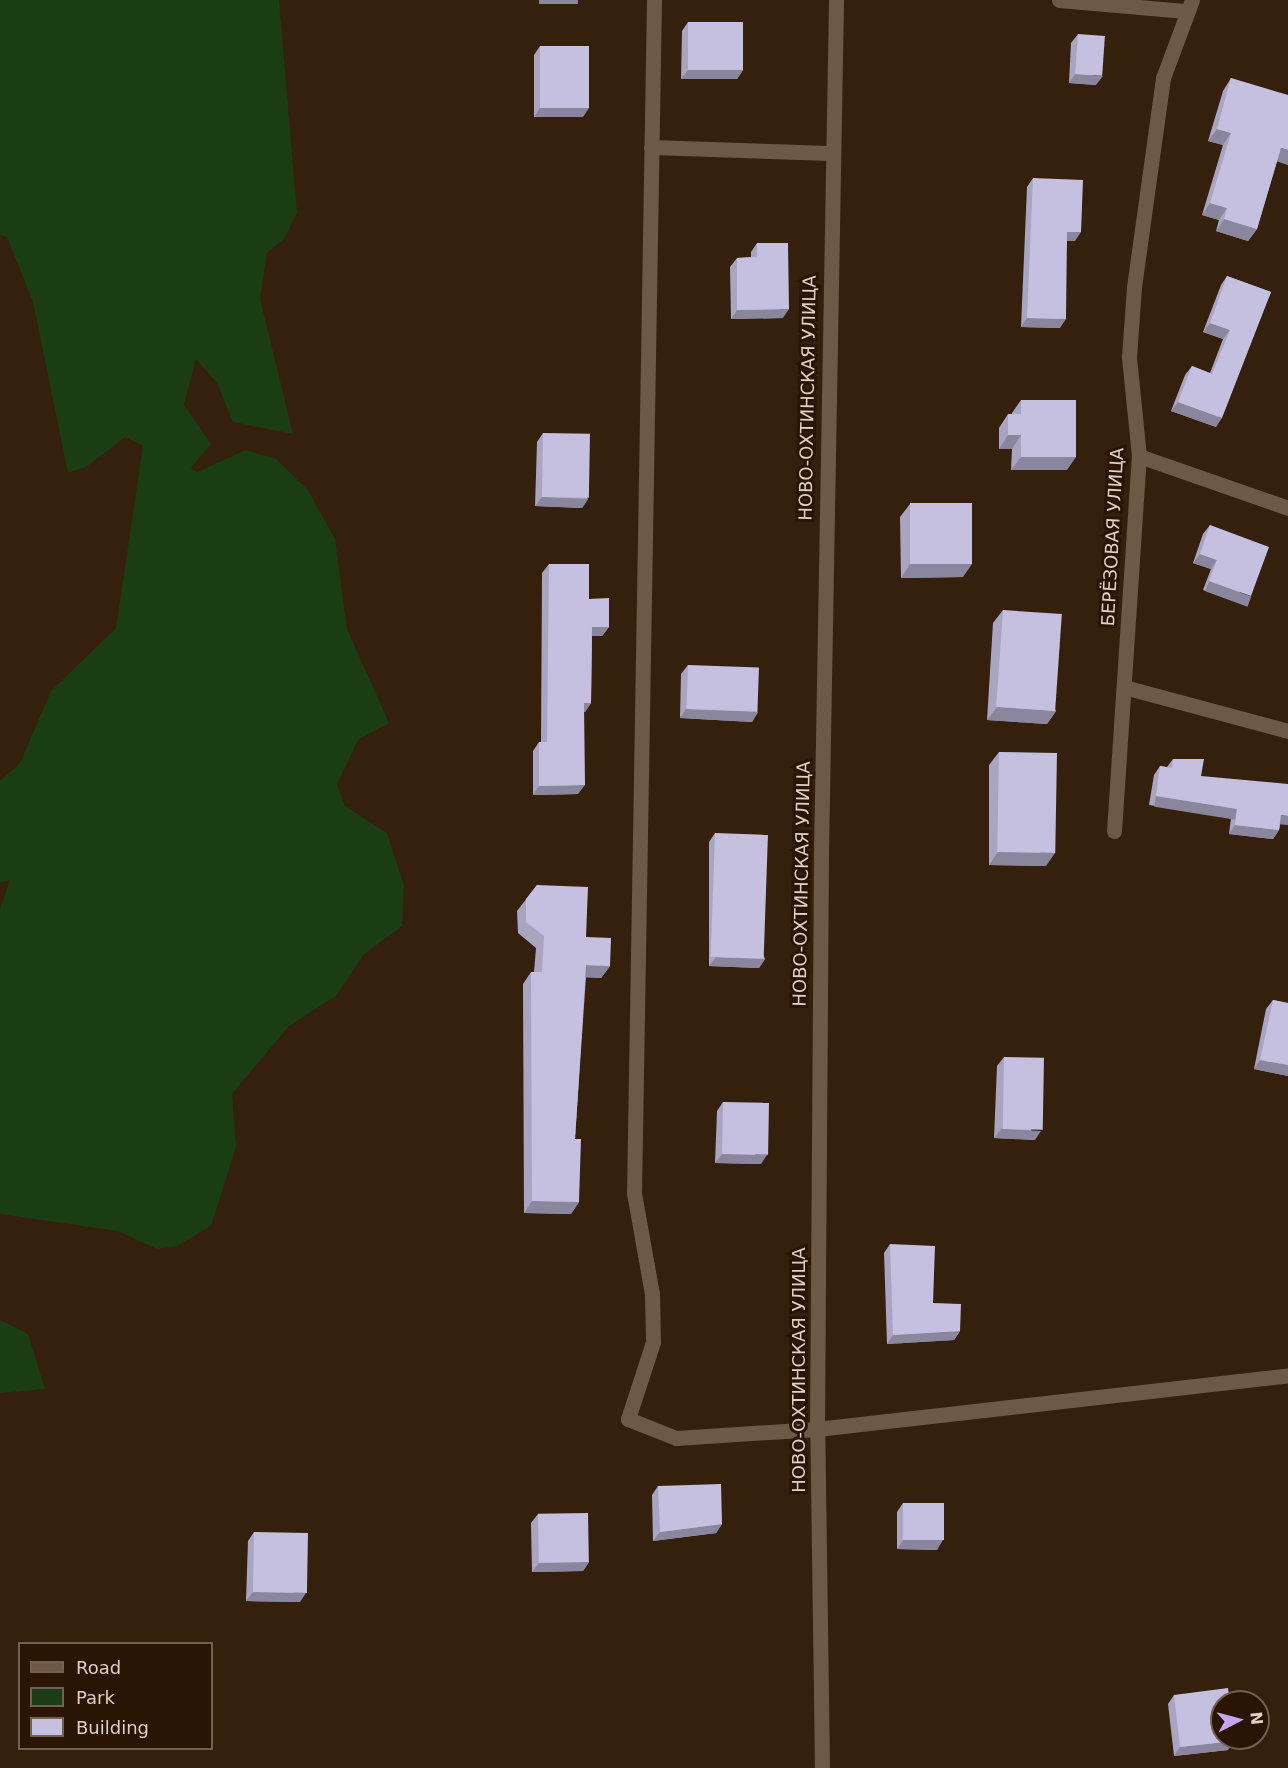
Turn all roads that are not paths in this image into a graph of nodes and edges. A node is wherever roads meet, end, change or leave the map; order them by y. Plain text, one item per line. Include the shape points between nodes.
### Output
1 (654, 0) edge
2 (836, 0) edge
3 (1059, 0) edge
4 (1189, 6) edge
5 (651, 147) junction
6 (831, 153) junction
7 (1139, 456) junction
8 (1288, 507) edge
9 (1124, 687) junction
10 (1288, 731) edge
11 (1114, 831) dead end
12 (1288, 1376) edge
13 (817, 1429) junction
14 (822, 1768) edge

1 - 5 street
2 - 6 street, НОВО-ОХТИНСКАЯ УЛИЦА
3 - 4 street
4 - 7 street, БЕРЁЗОВАЯ УЛИЦА via 1163,78 1134,287 1129,357
5 - 6 street
5 - 13 street via 634,1193 652,1294 653,1342 628,1419 676,1438
6 - 13 street, НОВО-ОХТИНСКАЯ УЛИЦА
7 - 8 street
7 - 9 street, БЕРЁЗОВАЯ УЛИЦА
9 - 10 street
9 - 11 street, БЕРЁЗОВАЯ УЛИЦА
12 - 13 street
13 - 14 street, НОВО-ОХТИНСКАЯ УЛИЦА

